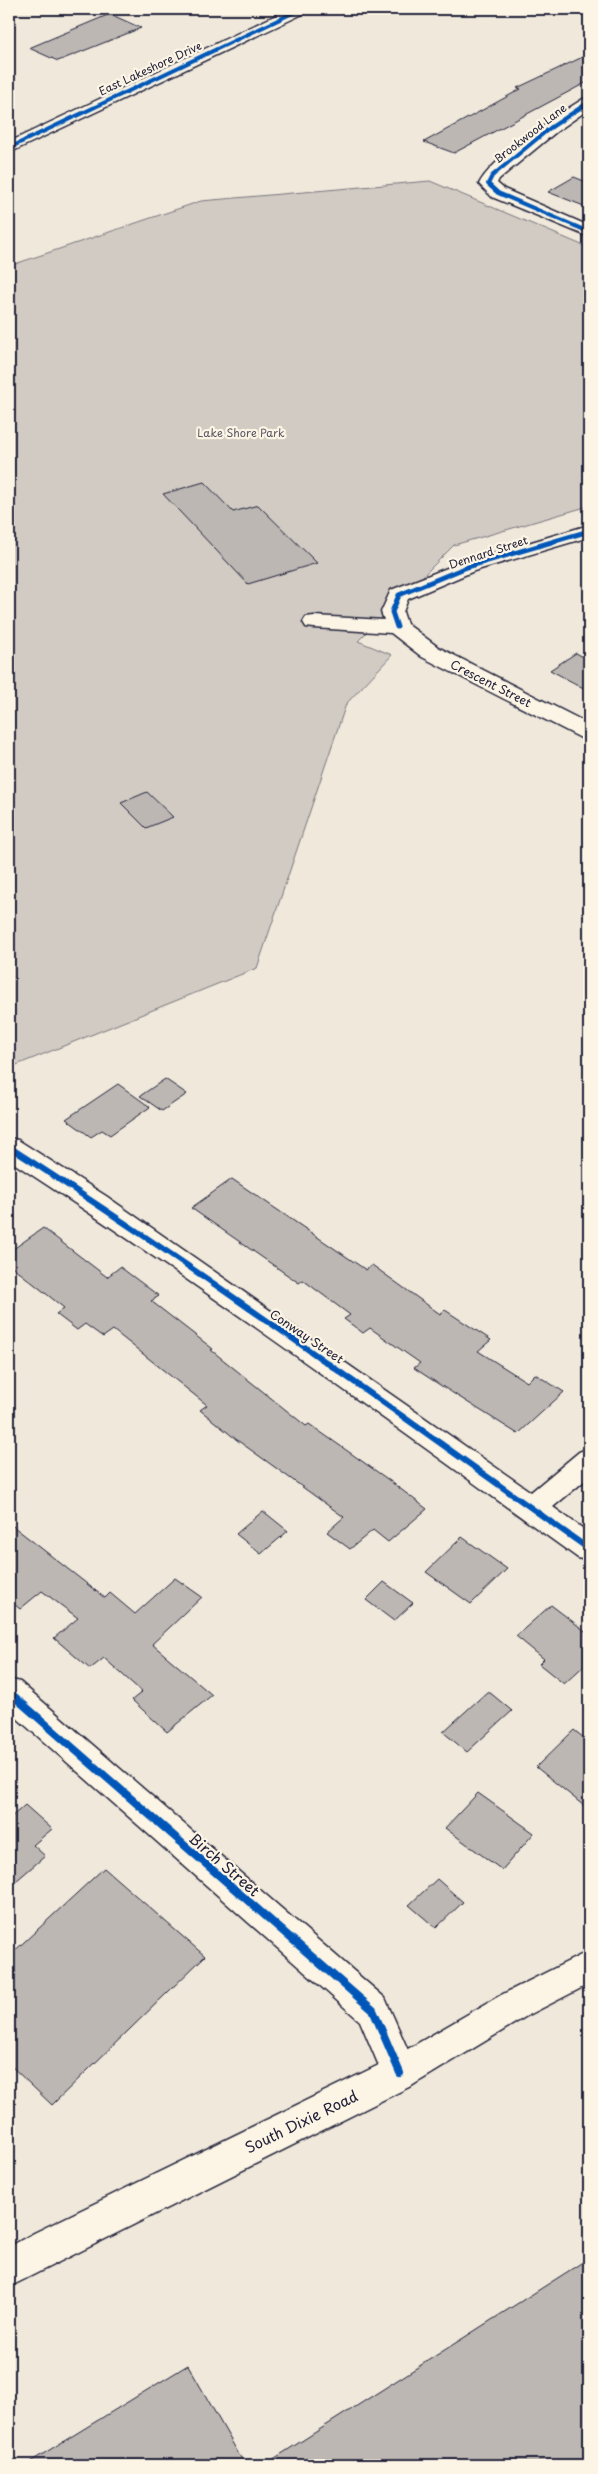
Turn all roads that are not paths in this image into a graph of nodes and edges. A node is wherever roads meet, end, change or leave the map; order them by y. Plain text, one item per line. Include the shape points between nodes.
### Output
1 (301, 9) edge
2 (589, 102) edge
3 (9, 148) edge
4 (589, 232) edge
5 (589, 531) edge
6 (314, 622) dead end
7 (397, 628) junction
8 (589, 733) edge
9 (9, 1147) edge
10 (589, 1460) edge
11 (532, 1508) junction
12 (589, 1549) edge
13 (9, 1692) edge
14 (589, 1967) edge
15 (400, 2073) junction
16 (9, 2268) edge

1 - 3 street, East Lakeshore Drive
2 - 4 street, Brookwood Lane via 550,128 492,176 488,184 498,194
5 - 7 street, Dennard Street via 467,567 399,595 392,612
6 - 7 street
7 - 8 street, Crescent Street via 430,652
9 - 11 street, Conway Street via 96,1203
10 - 11 street
11 - 12 street, Conway Street
13 - 15 street, Birch Street via 373,2010
14 - 15 street, South Dixie Road via 513,2006
15 - 16 street, South Dixie Road via 47,2246

